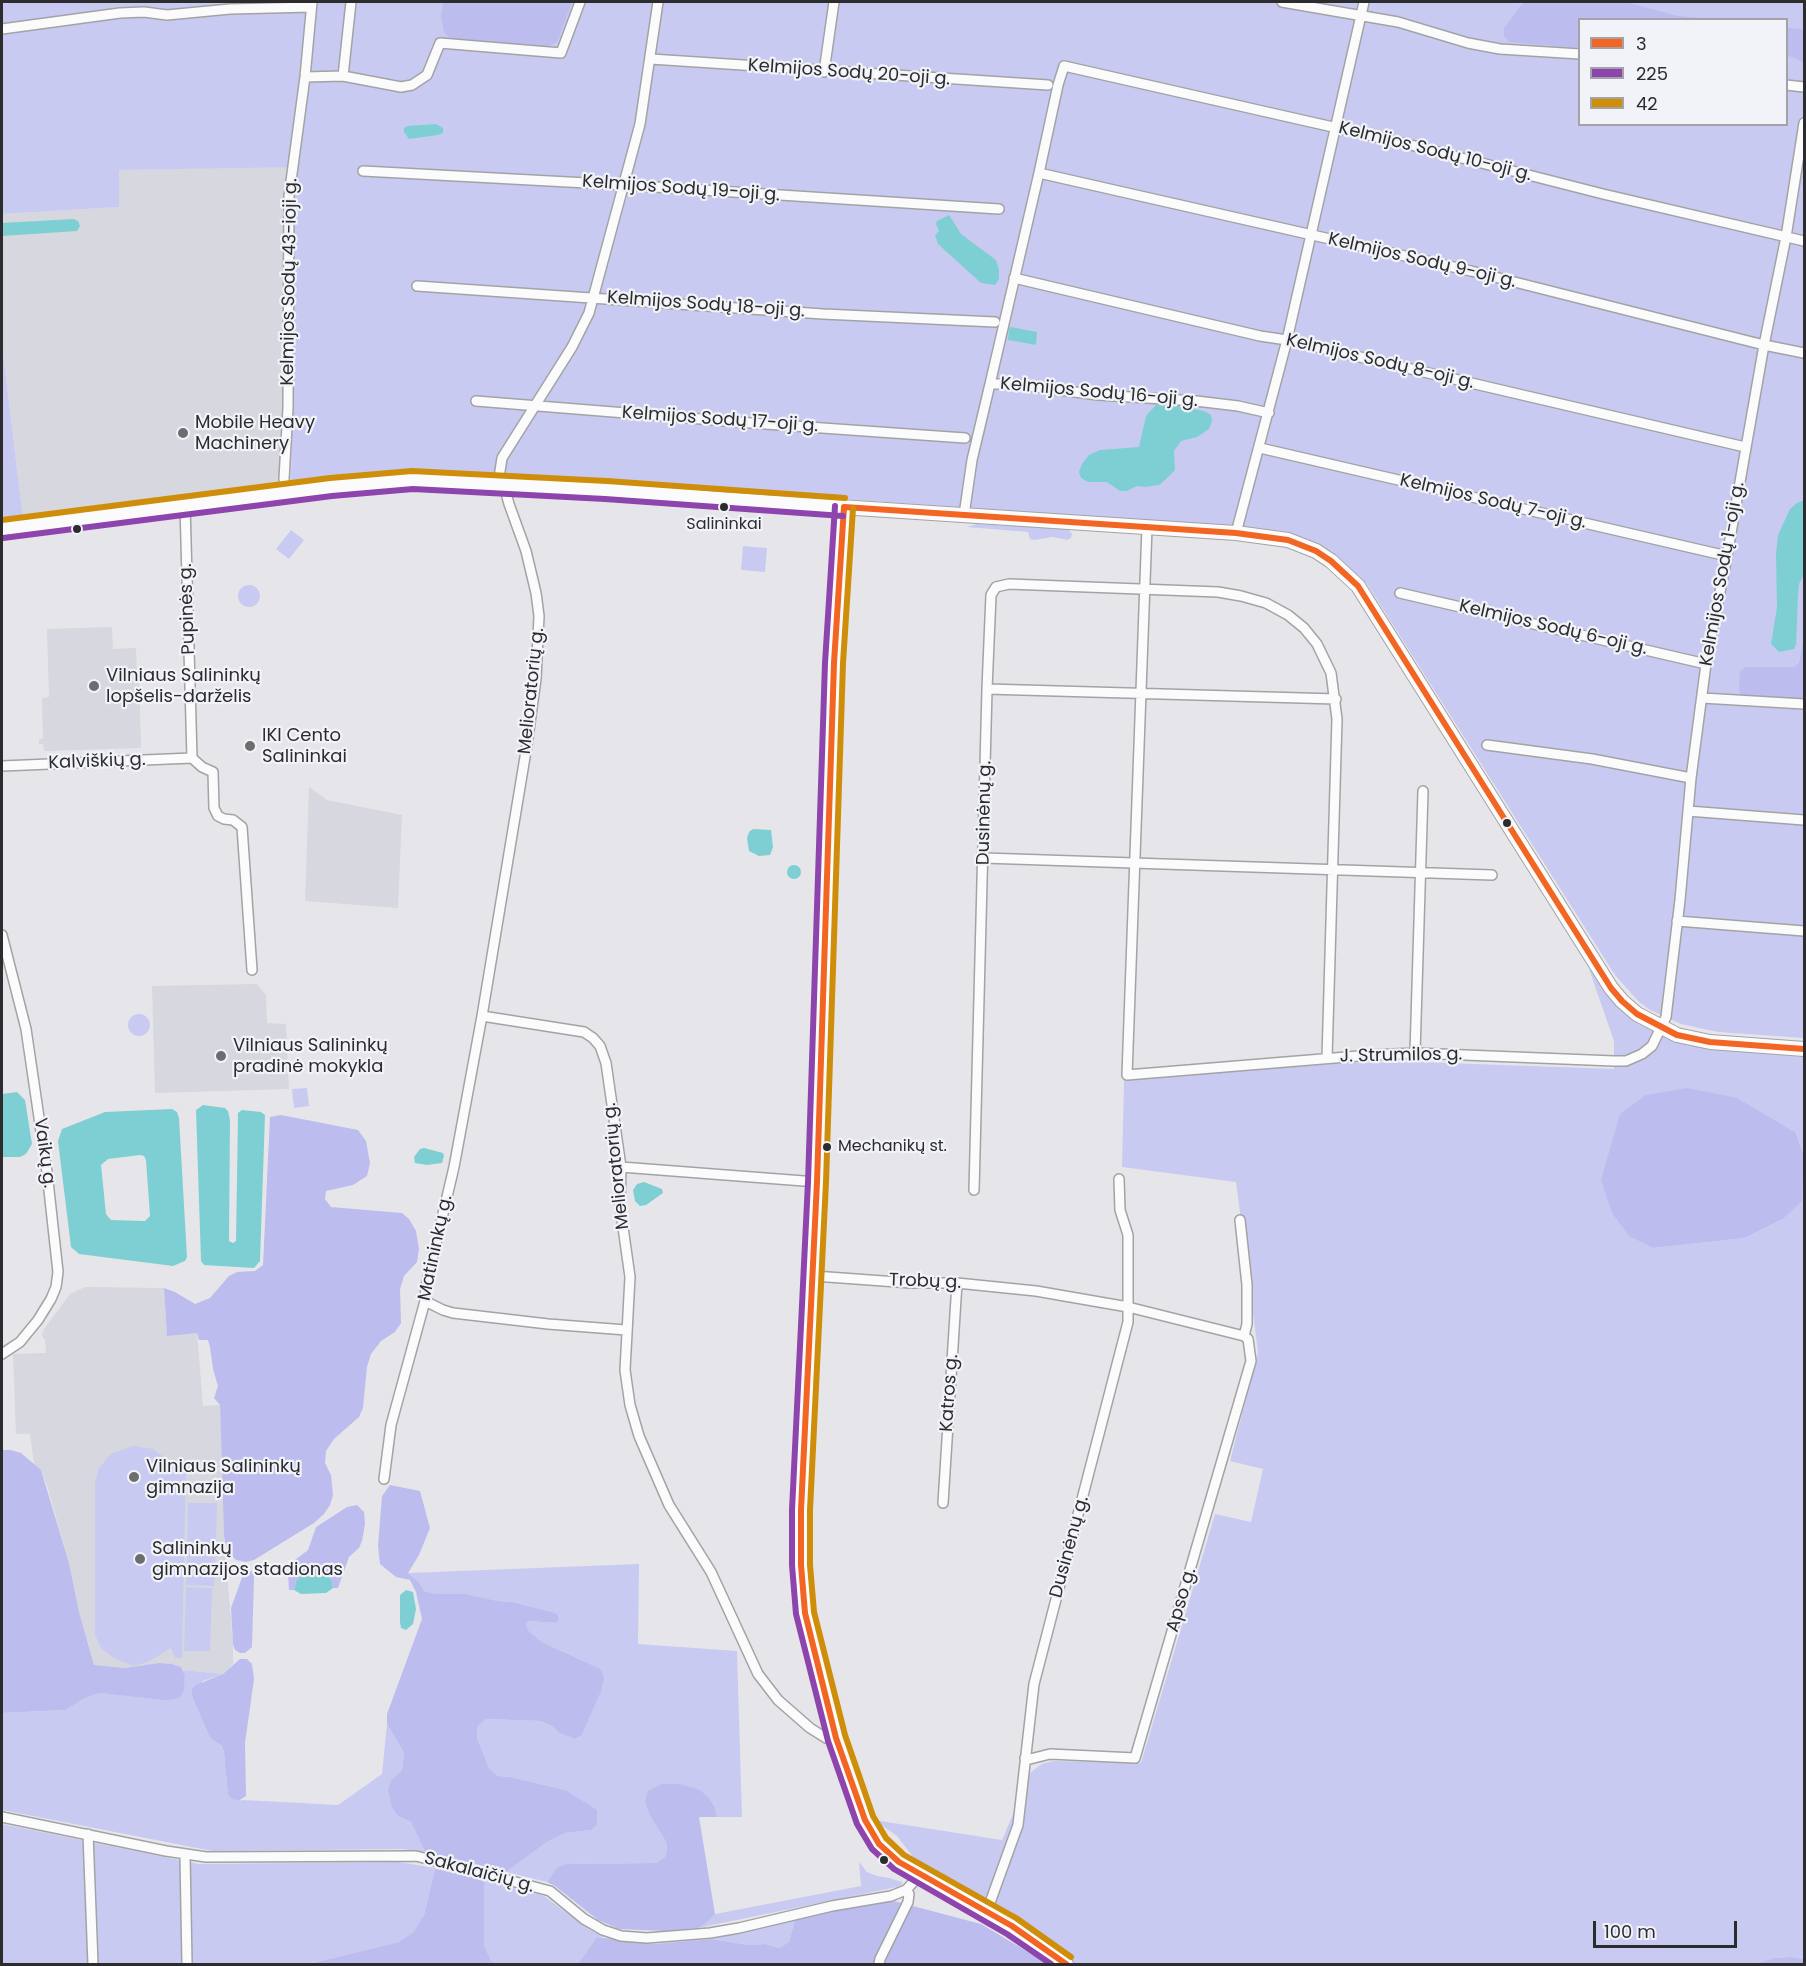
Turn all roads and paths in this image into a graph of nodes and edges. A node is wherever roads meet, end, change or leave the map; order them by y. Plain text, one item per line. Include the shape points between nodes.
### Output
1 (144, 2) edge
2 (351, 2) edge
3 (580, 2) edge
4 (658, 2) edge
5 (834, 2) edge
6 (1282, 2) edge
7 (1364, 2) edge
8 (311, 4) edge
9 (230, 5) edge
10 (144, 12) junction
11 (1361, 15) junction
12 (2, 29) edge
13 (1578, 54) edge
14 (651, 59) junction
15 (824, 72) junction
16 (343, 76) junction
17 (305, 77) junction
18 (1048, 85) dead end
19 (1788, 85) edge
20 (1804, 87) edge
21 (1804, 123) edge
22 (1336, 128) junction
23 (363, 171) dead end
24 (1039, 173) junction
25 (624, 185) junction
26 (999, 209) dead end
27 (1310, 234) junction
28 (1786, 237) junction
29 (1804, 241) edge
30 (1014, 279) junction
31 (417, 286) dead end
32 (593, 297) junction
33 (994, 322) dead end
34 (1287, 340) junction
35 (1764, 345) junction
36 (1804, 353) edge
37 (990, 384) junction
38 (476, 401) dead end
39 (534, 406) junction
40 (1269, 413) junction
41 (965, 438) dead end
42 (1746, 447) junction
43 (1260, 448) junction
44 (503, 484) junction
45 (285, 492) junction
46 (185, 505) junction
47 (844, 507) junction
48 (964, 515) junction
49 (1147, 527) junction
50 (2, 529) edge
51 (1236, 532) junction
52 (1727, 556) junction
53 (1145, 590) junction
54 (1400, 593) dead end
55 (1706, 664) junction
56 (987, 689) junction
57 (1141, 694) junction
58 (1702, 698) junction
59 (1336, 699) junction
60 (1804, 704) edge
61 (1487, 745) dead end
62 (192, 758) junction
63 (2, 766) edge
64 (1691, 777) junction
65 (1423, 791) dead end
66 (1688, 811) junction
67 (1804, 820) edge
68 (984, 858) junction
69 (1135, 863) junction
70 (1333, 870) junction
71 (1420, 873) junction
72 (1492, 875) dead end
73 (1677, 921) junction
74 (1804, 931) edge
75 (2, 935) edge
76 (252, 970) dead end
77 (482, 1016) junction
78 (1661, 1027) junction
79 (1804, 1049) edge
80 (1415, 1053) junction
81 (1327, 1058) junction
82 (621, 1167) junction
83 (1119, 1179) dead end
84 (818, 1182) junction
85 (974, 1190) dead end
86 (1240, 1220) dead end
87 (813, 1276) junction
88 (957, 1283) junction
89 (425, 1301) junction
90 (1128, 1307) junction
91 (626, 1330) junction
92 (1244, 1336) junction
93 (2, 1354) edge
94 (384, 1479) dead end
95 (943, 1503) dead end
96 (836, 1738) junction
97 (1025, 1758) junction
98 (2, 1817) edge
99 (88, 1834) junction
100 (185, 1855) junction
101 (920, 1875) junction
102 (906, 1890) junction
103 (987, 1911) junction
104 (93, 1965) edge
105 (187, 1965) edge
106 (879, 1965) edge
107 (1066, 1965) edge

1 - 10 street
2 - 16 street
3 - 16 street via 561,53 440,43 427,75 412,85 401,87
4 - 14 street
5 - 15 street
6 - 11 street
7 - 11 street
8 - 9 street
8 - 17 street, Kelmijos Sodų 43-ioji g.
9 - 10 street via 167,15
10 - 12 street
11 - 13 street via 1500,49
11 - 22 street
14 - 15 street, Kelmijos Sodų 20-oji g.
14 - 25 street
15 - 18 street, Kelmijos Sodų 20-oji g.
16 - 17 street
17 - 45 street, Kelmijos Sodų 43-ioji g. via 290,196
19 - 20 street
21 - 28 street, Kelmijos Sodų 1-oji g.
22 - 24 street, Kelmijos Sodų 10-oji g. via 1064,66
22 - 27 street
22 - 28 street, Kelmijos Sodų 10-oji g.
23 - 25 street, Kelmijos Sodų 19-oji g.
24 - 27 street, Kelmijos Sodų 9-oji g.
24 - 30 street
25 - 26 street, Kelmijos Sodų 19-oji g.
25 - 32 street
27 - 34 street
27 - 35 street, Kelmijos Sodų 9-oji g.
28 - 29 street, Kelmijos Sodų 10-oji g.
28 - 35 street, Kelmijos Sodų 1-oji g.
30 - 34 street, Kelmijos Sodų 8-oji g.
30 - 37 street
31 - 32 street, Kelmijos Sodų 18-oji g.
32 - 33 street, Kelmijos Sodų 18-oji g.
32 - 39 street via 582,328
34 - 40 street
34 - 42 street, Kelmijos Sodų 8-oji g.
35 - 36 street, Kelmijos Sodų 9-oji g.
35 - 42 street, Kelmijos Sodų 1-oji g.
37 - 40 street, Kelmijos Sodų 16-oji g. via 1196,401
37 - 48 street, Kelmijos Sodų 16-oji g.
38 - 39 street, Kelmijos Sodų 17-oji g.
39 - 41 street, Kelmijos Sodų 17-oji g.
39 - 44 street via 502,458
40 - 43 street
42 - 52 street, Kelmijos Sodų 1-oji g.
43 - 51 street
43 - 52 street, Kelmijos Sodų 7-oji g.
44 - 45 main road via 413,480
44 - 47 main road
44 - 77 street, Melioratorių g. via 526,551 538,604 536,679
45 - 46 main road
46 - 50 main road
46 - 62 street, Pupinės g.
47 - 48 main road
47 - 84 main road via 834,663
48 - 49 main road
49 - 51 main road
49 - 53 street
51 - 78 main road via 1301,544 1331,561 1358,586 1611,988 1637,1014
52 - 55 street, Kelmijos Sodų 1-oji g.
53 - 56 street, Dusinėnų g. via 1008,584 996,587 991,595
53 - 57 street
53 - 59 street, Dusinėnų g. via 1241,596 1288,615 1317,644 1332,673
54 - 55 street, Kelmijos Sodų 6-oji g.
55 - 58 street, Kelmijos Sodų 1-oji g.
56 - 57 street
56 - 68 street, Dusinėnų g.
57 - 59 street
57 - 69 street
58 - 60 street
58 - 64 street, Kelmijos Sodų 1-oji g.
59 - 70 street, Dusinėnų g.
61 - 64 street
62 - 63 street, Kalviškių g.
62 - 76 street via 213,772 214,808 218,816 242,827
64 - 66 street, Kelmijos Sodų 1-oji g.
65 - 71 street
66 - 67 street
66 - 73 street, Kelmijos Sodų 1-oji g.
68 - 69 street
68 - 85 street, Dusinėnų g.
69 - 70 street
69 - 81 street, J. Strumilos g. via 1127,1075
70 - 71 street
70 - 81 street, Dusinėnų g.
71 - 72 street
71 - 80 street
73 - 74 street
73 - 78 street, Kelmijos Sodų 1-oji g. via 1667,1008
75 - 93 street, Vaikų g. via 26,1029 58,1272 56,1287 38,1320 20,1342
77 - 82 street, Melioratorių g. via 569,1028 593,1038 606,1062
77 - 89 street, Matininkų g.
78 - 79 main road via 1710,1042
78 - 80 street, J. Strumilos g. via 1652,1046 1626,1060
80 - 81 street, J. Strumilos g.
82 - 84 street
82 - 91 street, Melioratorių g. via 620,1206 630,1277
83 - 90 street, Dusinėnų g. via 1120,1210 1128,1235
84 - 87 main road
86 - 92 street, Apso g. via 1247,1285
87 - 88 street, Trobų g.
87 - 96 main road via 801,1565 805,1612
88 - 90 street, Trobų g. via 1036,1291
88 - 95 street, Katros g.
89 - 91 street via 453,1313
89 - 94 street, Matininkų g. via 391,1425
90 - 92 street
90 - 97 street, Dusinėnų g. via 1128,1322 1034,1684
91 - 96 street, Melioratorių g. via 625,1370 630,1405 669,1505 711,1572 768,1688 810,1728 826,1738
92 - 97 street, Apso g. via 1250,1346 1251,1362 1135,1758 1050,1754
96 - 101 main road via 871,1833 899,1862
97 - 103 street, Dusinėnų g. via 1018,1825
98 - 99 street, Sakalaičių g.
99 - 100 street, Sakalaičių g.
99 - 104 street
100 - 102 street, Sakalaičių g. via 416,1856 549,1891 603,1930 647,1938 730,1929
100 - 105 street
101 - 102 street
101 - 103 main road
102 - 106 street via 908,1902
103 - 107 main road

